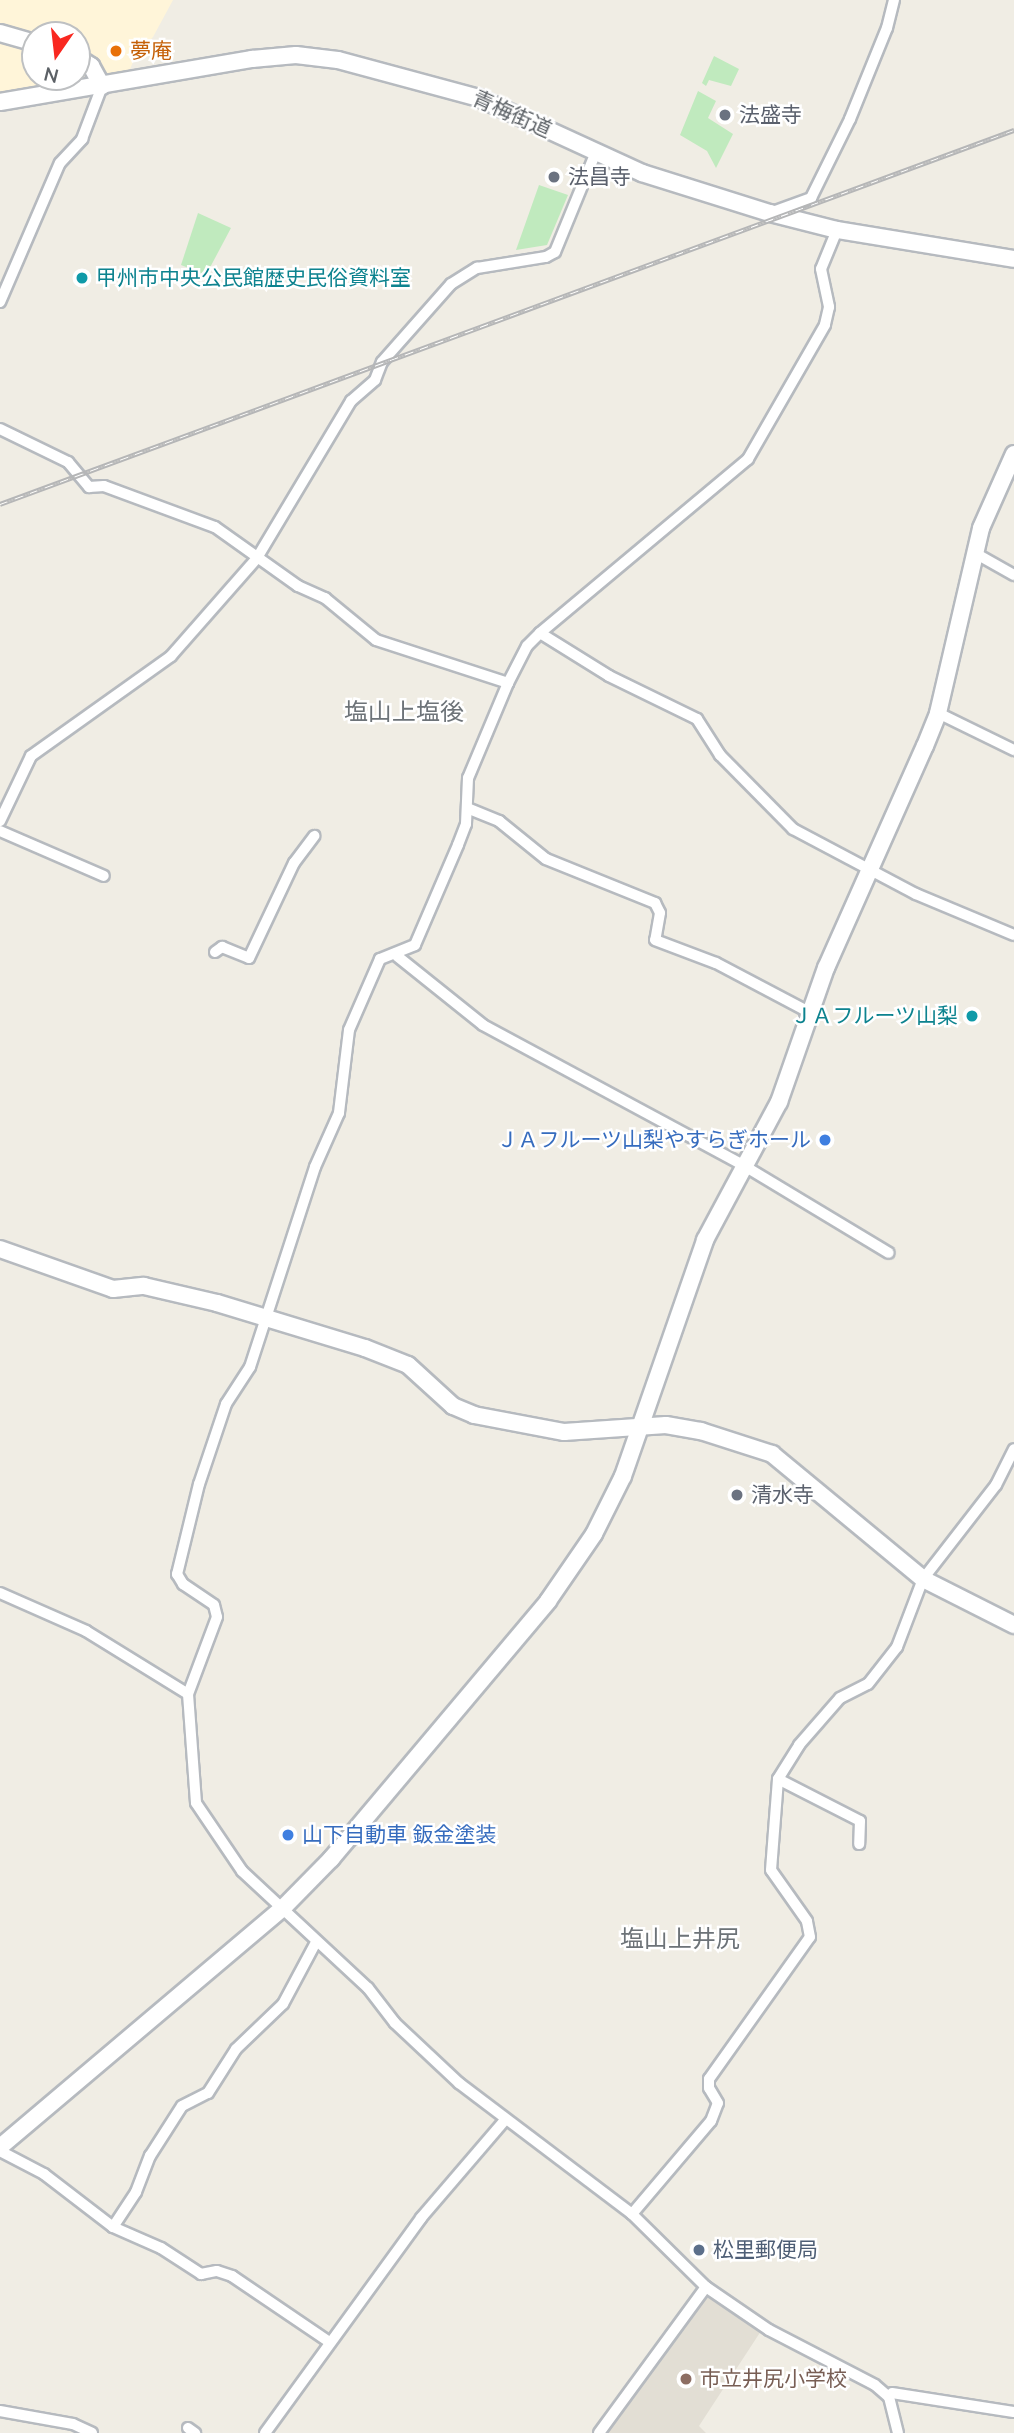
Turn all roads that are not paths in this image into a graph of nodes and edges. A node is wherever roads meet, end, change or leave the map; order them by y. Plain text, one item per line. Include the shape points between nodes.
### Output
1 (894, 0) edge
2 (0, 33) edge
3 (21, 39) edge
4 (91, 66) edge
5 (102, 86) junction
6 (0, 102) edge
7 (596, 152) junction
8 (770, 213) junction
9 (837, 230) junction
10 (1014, 259) edge
11 (0, 302) edge
12 (0, 429) edge
13 (1014, 454) edge
14 (975, 553) junction
15 (257, 558) junction
16 (1014, 575) edge
17 (540, 633) junction
18 (508, 683) junction
19 (938, 713) junction
20 (1014, 750) edge
21 (467, 808) junction
22 (0, 821) edge
23 (0, 831) edge
24 (314, 836) dead end
25 (869, 870) junction
26 (104, 876) dead end
27 (1014, 935) edge
28 (215, 952) dead end
29 (397, 956) junction
30 (811, 1013) junction
31 (743, 1165) junction
32 (0, 1248) edge
33 (888, 1253) dead end
34 (264, 1316) junction
35 (639, 1426) junction
36 (1014, 1449) edge
37 (923, 1580) junction
38 (0, 1593) edge
39 (1014, 1625) edge
40 (188, 1694) junction
41 (778, 1779) junction
42 (859, 1844) dead end
43 (283, 1908) junction
44 (316, 1944) junction
45 (505, 2120) junction
46 (0, 2149) edge
47 (632, 2214) junction
48 (113, 2227) junction
49 (706, 2287) junction
50 (328, 2341) junction
51 (892, 2393) dead end
52 (0, 2411) edge
53 (1014, 2412) edge
54 (92, 2433) edge
55 (265, 2433) edge
56 (599, 2433) edge
57 (898, 2433) edge

1 - 8 street via 850,119 811,198
2 - 3 street
4 - 5 street
5 - 6 street, 青梅街道
5 - 7 street, 青梅街道 via 252,58 296,55 338,60 479,98
5 - 11 street via 82,139 60,163
7 - 8 street, 青梅街道 via 642,173
7 - 15 street via 555,252 477,268 451,284 382,362 375,380 351,401
8 - 9 street, 青梅街道
9 - 10 street, 青梅街道
9 - 17 street via 821,269 829,307 825,325 748,459
12 - 15 street via 68,461 89,487 104,486 215,527
13 - 14 street
14 - 16 street
14 - 19 street
15 - 18 street via 325,598 376,640
15 - 22 street via 171,656 31,756
17 - 18 street via 527,646
17 - 25 street via 610,676 697,719 720,755 776,816 830,852
18 - 21 street via 468,778
19 - 20 street
19 - 25 street
21 - 29 street via 458,845 415,945
21 - 30 street via 499,821 546,859 655,903 660,913 655,940 716,963
23 - 26 street
24 - 28 street via 295,863 249,958 222,947
25 - 27 street via 982,925
25 - 30 street
29 - 31 street via 483,1025
29 - 34 street via 380,959 349,1030 339,1113 315,1167
30 - 31 street via 779,1102
31 - 33 street
31 - 35 street via 680,1301
32 - 34 street via 113,1289 144,1286
34 - 35 street via 393,1358 459,1410 474,1415 564,1432
34 - 40 street via 250,1367 226,1404 199,1484 177,1574 183,1584 214,1605 217,1617
35 - 37 street via 701,1431 772,1454
35 - 43 street via 617,1491 548,1601 331,1858
36 - 37 street via 996,1485
37 - 39 street
37 - 41 street via 897,1647 868,1684 840,1698 799,1745
38 - 40 street via 86,1630
40 - 43 street via 189,1764 196,1803 242,1871
41 - 42 street via 860,1821
41 - 47 street via 771,1870 807,1920 810,1937 709,2079 718,2103 712,2122
43 - 44 street
43 - 46 street
44 - 45 street via 368,1987 395,2023 459,2083
44 - 48 street via 283,2004 236,2049 208,2093 182,2106
45 - 47 street
45 - 50 street via 421,2218 362,2304
46 - 48 street via 44,2174
47 - 49 street
48 - 50 street via 162,2248 201,2274 217,2271 232,2276
49 - 56 street
49 - 57 street via 769,2330 876,2385 889,2397
50 - 55 street
51 - 53 street
52 - 54 street via 73,2424

